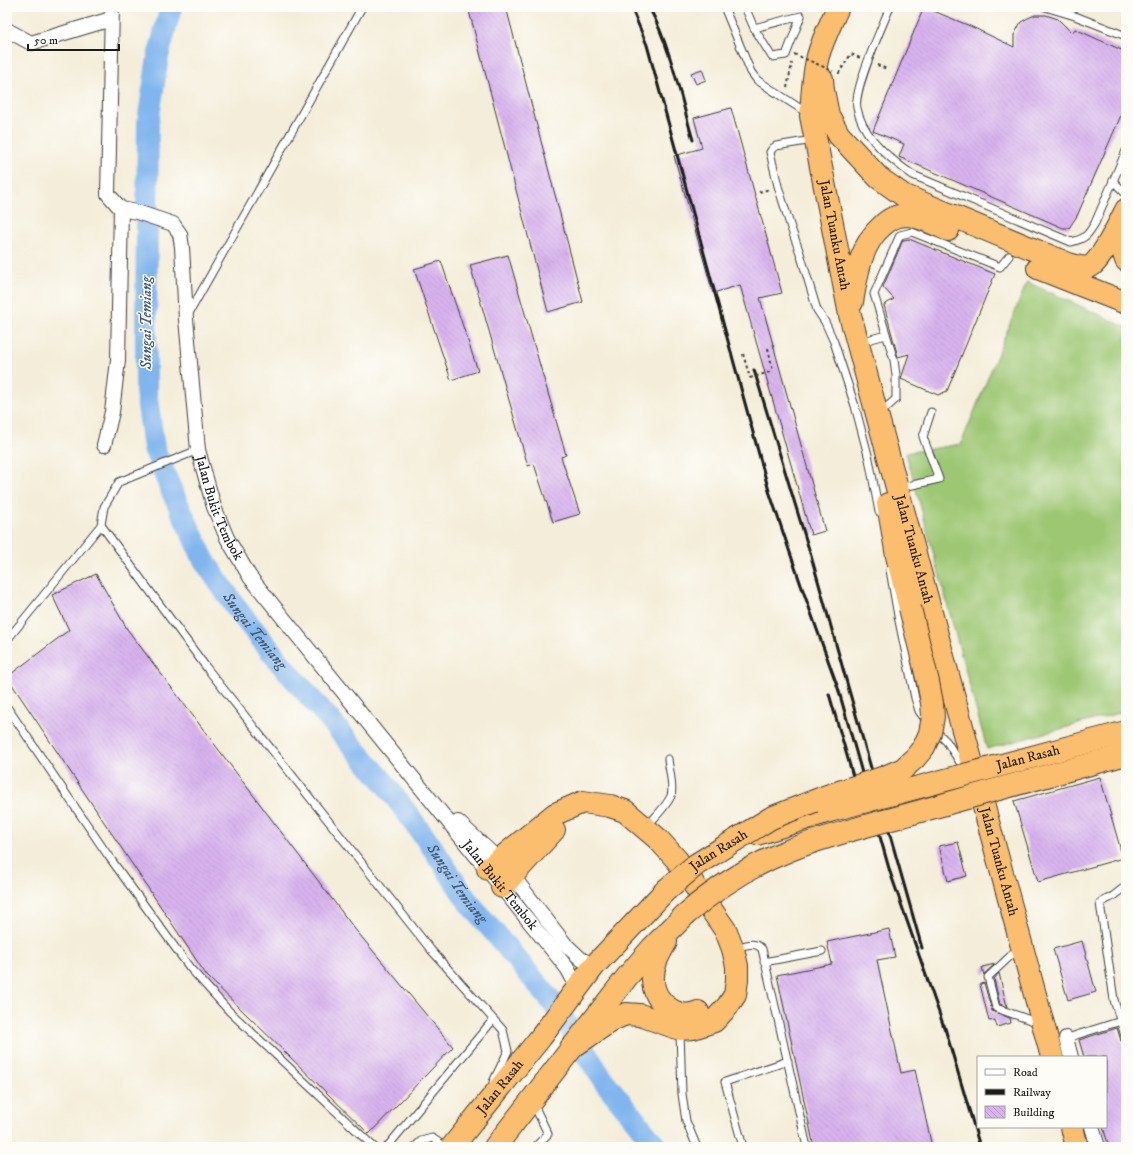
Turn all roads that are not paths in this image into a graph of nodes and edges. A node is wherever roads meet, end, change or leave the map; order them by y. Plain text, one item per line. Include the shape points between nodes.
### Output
1 (362, 7) edge
2 (724, 7) edge
3 (745, 7) edge
4 (838, 7) edge
5 (890, 7) edge
6 (1045, 7) edge
7 (111, 13) edge
8 (754, 28) junction
9 (7, 30) edge
10 (1126, 36) edge
11 (824, 38) junction
12 (811, 116) junction
13 (815, 139) junction
14 (1126, 150) edge
15 (1113, 181) junction
16 (1126, 194) edge
17 (121, 209) junction
18 (1125, 213) edge
19 (1009, 256) junction
20 (1126, 260) edge
21 (1126, 303) edge
22 (850, 315) junction
23 (186, 318) junction
24 (886, 334) junction
25 (858, 343) junction
26 (931, 412) dead end
27 (879, 422) junction
28 (104, 445) dead end
29 (198, 450) junction
30 (897, 488) junction
31 (880, 516) dead end
32 (102, 525) junction
33 (888, 561) dead end
34 (7, 640) edge
35 (7, 707) edge
36 (1126, 732) edge
37 (1095, 751) junction
38 (1126, 754) edge
39 (668, 759) dead end
40 (984, 807) junction
41 (646, 828) junction
42 (729, 843) junction
43 (500, 873) junction
44 (1126, 886) edge
45 (680, 919) junction
46 (1022, 946) junction
47 (733, 949) junction
48 (822, 951) dead end
49 (764, 962) junction
50 (594, 966) junction
51 (574, 994) junction
52 (493, 1020) junction
53 (1121, 1021) junction
54 (592, 1029) junction
55 (680, 1029) junction
56 (1126, 1039) edge
57 (1052, 1041) edge
58 (1070, 1056) edge
59 (788, 1061) junction
60 (531, 1100) junction
61 (474, 1120) junction
62 (1073, 1128) edge
63 (1092, 1128) edge
64 (1090, 1145) edge
65 (374, 1147) edge
66 (387, 1147) edge
67 (415, 1147) edge
68 (446, 1147) edge
69 (452, 1147) edge
70 (495, 1147) edge
71 (535, 1147) edge
72 (697, 1147) edge
73 (743, 1147) edge
74 (807, 1147) edge

1 - 23 lane
2 - 12 lane via 751,72 758,80
3 - 8 lane
4 - 11 highway
5 - 15 lane via 857,91 856,107 867,133 893,161 913,175 1070,242 1082,240 1090,232
6 - 10 lane
7 - 9 street via 31,43
7 - 17 street via 108,194
8 - 8 lane via 781,21 801,16 786,55 772,58
11 - 12 highway, Jalan Tuanku Antah via 812,88
11 - 18 highway via 822,90 828,115 839,135 857,156 879,178 903,195 1079,267 1090,267 1097,260
12 - 13 highway, Jalan Tuanku Antah
13 - 22 highway, Jalan Tuanku Antah
13 - 31 lane via 776,146 770,152 778,186 817,310 826,322 834,342 855,406
14 - 15 lane
15 - 16 lane
17 - 23 street, Jalan Bukit Tembok via 158,218 172,224 180,234
17 - 28 street via 118,360 112,412
18 - 20 highway via 1123,251
19 - 21 highway
19 - 22 highway via 928,221 908,215 895,217 874,232 866,244 858,268
19 - 24 lane via 1000,266 912,232 900,235 874,294
22 - 25 highway, Jalan Tuanku Antah
23 - 29 street, Jalan Bukit Tembok
24 - 25 lane
24 - 27 lane via 894,360 896,399
25 - 27 highway, Jalan Tuanku Antah
26 - 30 lane via 923,437 939,479
27 - 30 highway, Jalan Tuanku Antah
27 - 42 highway, bridge via 885,485 897,556 932,703 930,734 924,747 903,769 771,818
29 - 32 lane via 119,482 104,507
29 - 43 street, Jalan Bukit Tembok via 214,506 227,538 250,577 419,784
30 - 40 highway, Jalan Tuanku Antah
32 - 34 lane
32 - 52 lane via 206,667 431,950
33 - 40 lane via 919,710 947,742
35 - 65 lane via 107,854 190,968 229,1011
36 - 37 highway, Jalan Rasah
37 - 38 highway, Jalan Rasah
37 - 42 highway, Jalan Rasah, bridge via 829,811
37 - 45 highway, Jalan Rasah, bridge via 790,850 733,878 706,896
39 - 41 lane via 671,796
40 - 46 highway, Jalan Tuanku Antah
41 - 43 highway via 625,811 584,802 555,814
41 - 47 highway via 677,860 722,925
42 - 50 highway, Jalan Rasah, bridge via 697,864 666,890
43 - 50 street, Jalan Bukit Tembok via 565,944 581,959
43 - 51 street, Jalan Bukit Tembok via 567,968
44 - 53 lane via 1100,903 1114,1000
45 - 47 highway via 657,958 652,980 661,1001 671,1010 681,1015 693,1015 705,1010 722,990
45 - 54 highway, Jalan Rasah via 652,948
46 - 57 highway, Jalan Tuanku Antah
46 - 57 lane via 988,978 996,1008
47 - 49 lane via 754,943 759,945
47 - 55 highway via 737,966 735,995 714,1021 693,1028
48 - 49 lane
49 - 59 lane
50 - 51 highway, Jalan Rasah
51 - 61 highway, Jalan Rasah
52 - 61 lane via 503,1030 508,1051
52 - 66 lane
53 - 56 lane
53 - 57 lane
54 - 55 highway via 626,1014 640,1015
54 - 60 highway, Jalan Rasah via 565,1055
55 - 72 lane via 682,1094 686,1121
57 - 58 street
59 - 73 lane via 725,1082
59 - 74 lane
60 - 70 highway, Jalan Rasah
60 - 71 lane via 548,1134
61 - 69 highway, Jalan Rasah
62 - 64 highway
63 - 64 street
67 - 68 lane via 421,1141 432,1138

